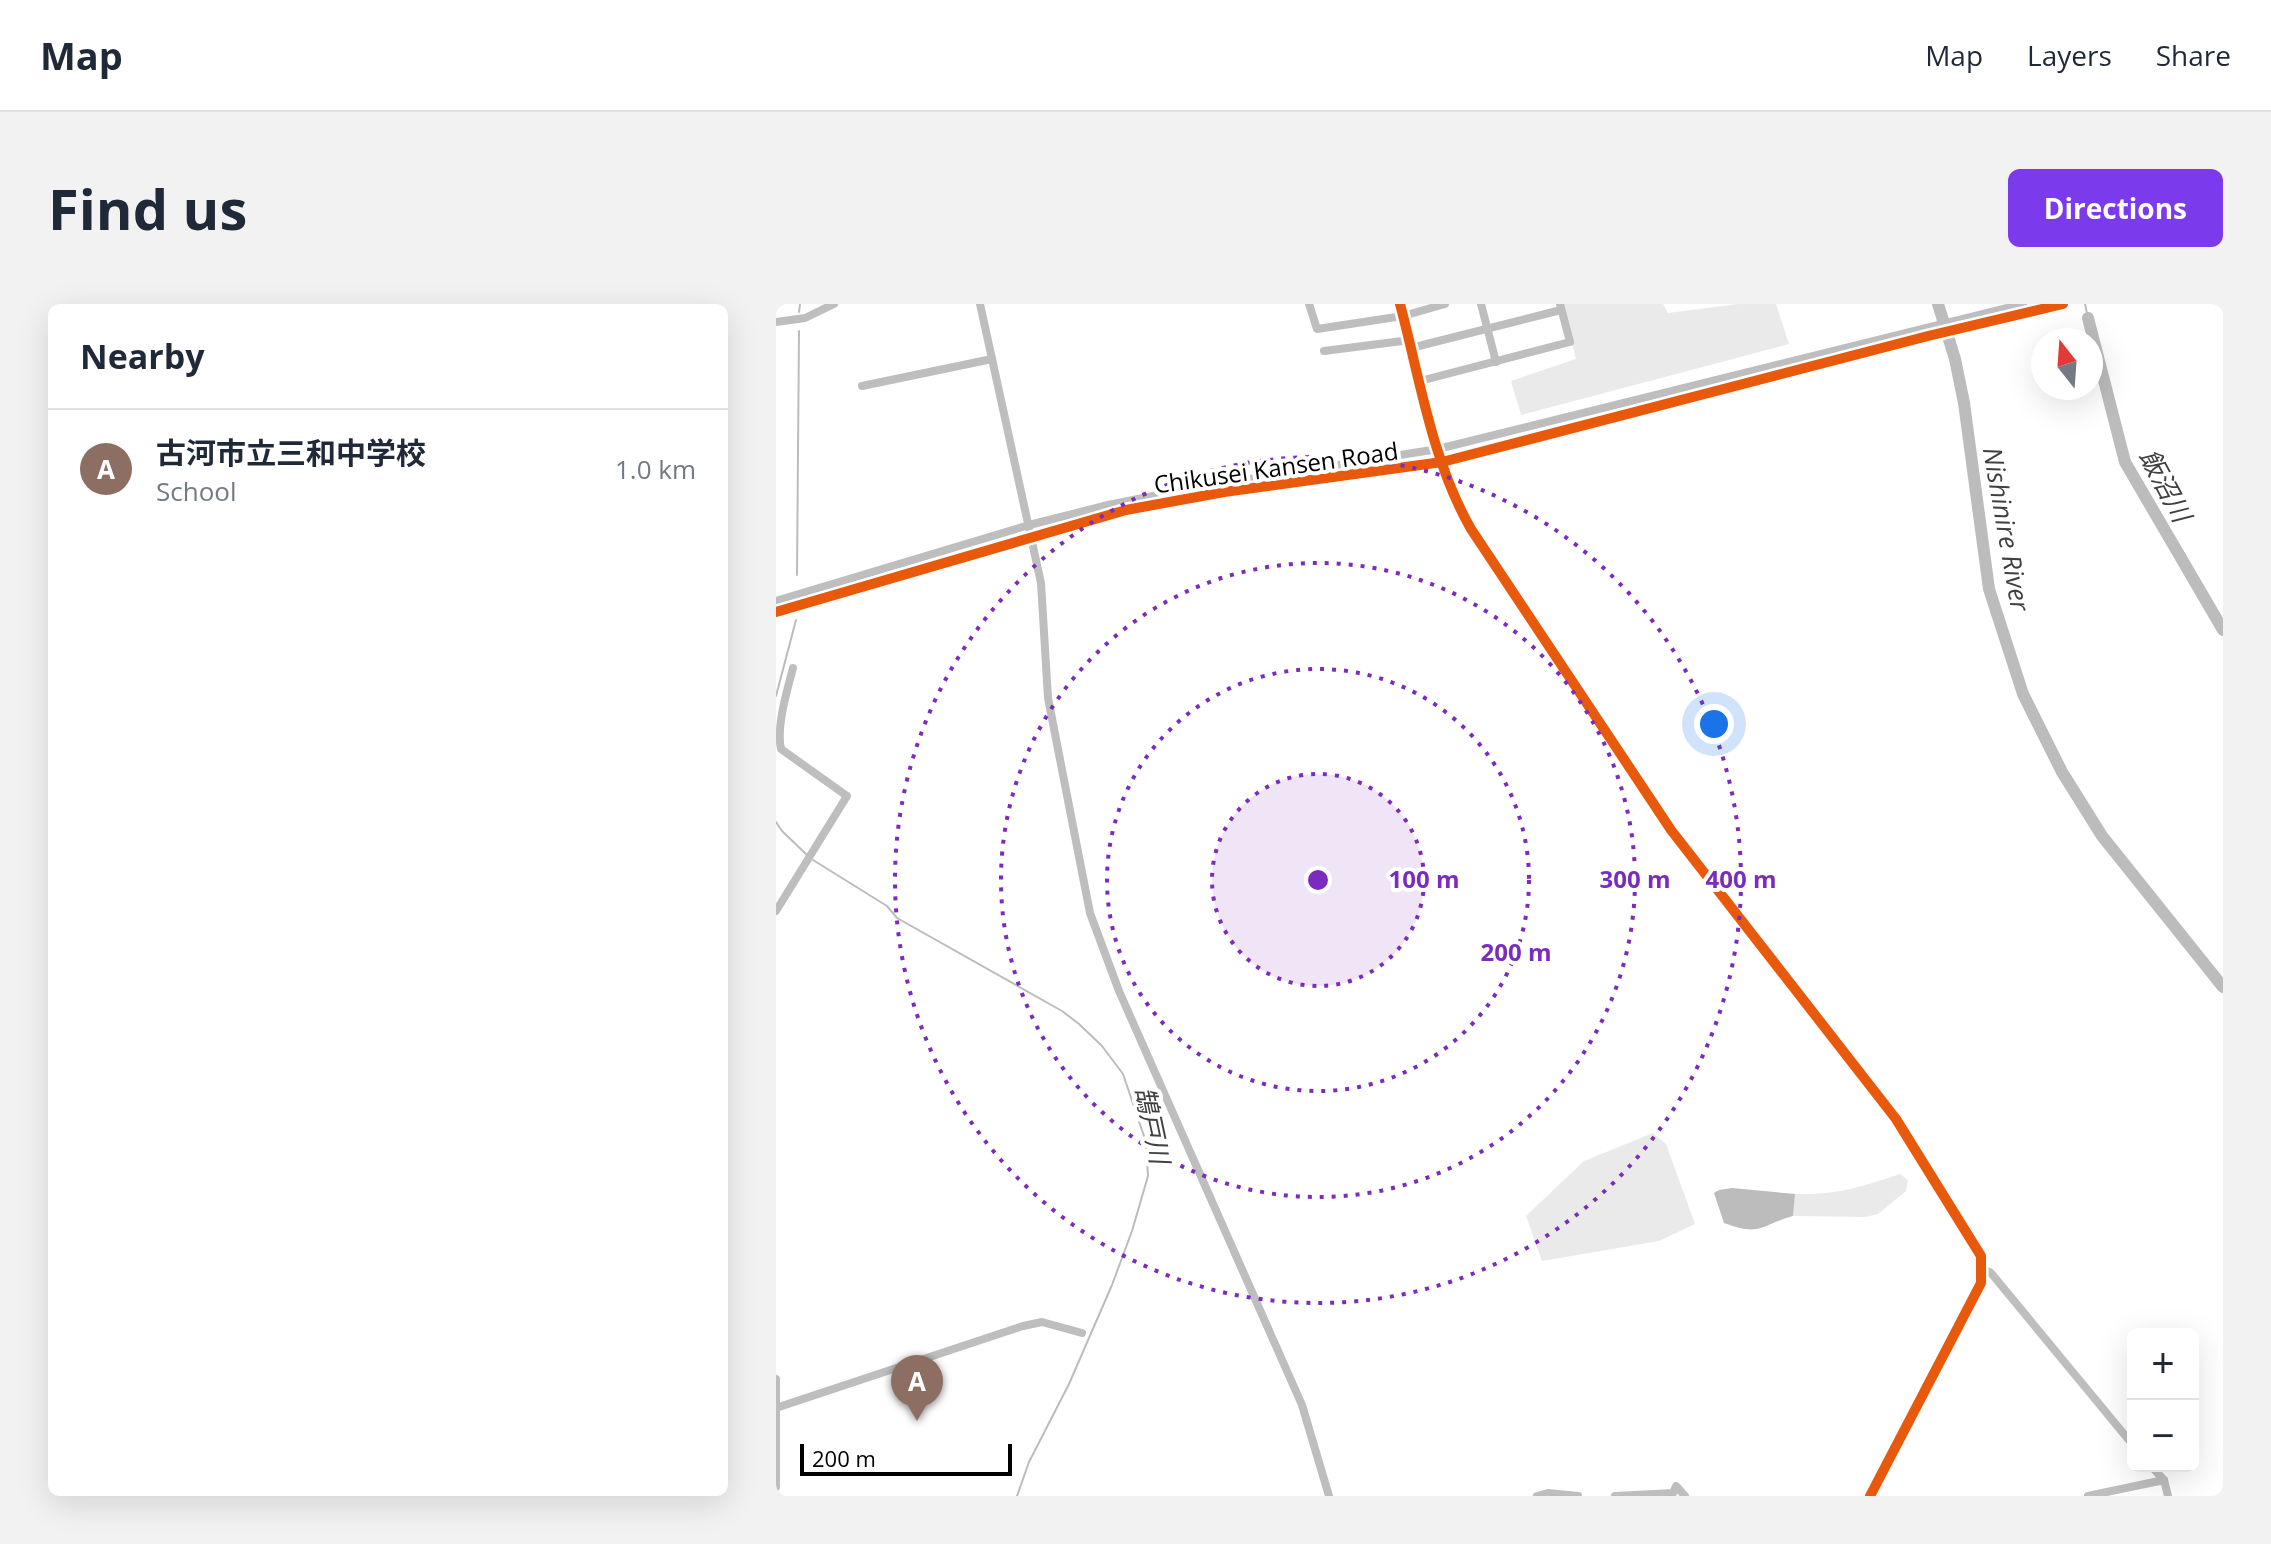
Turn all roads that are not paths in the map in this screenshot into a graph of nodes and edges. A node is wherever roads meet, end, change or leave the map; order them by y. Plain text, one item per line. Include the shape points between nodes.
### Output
1 (834, 304) edge
2 (980, 304) edge
3 (1309, 304) edge
4 (1400, 304) edge
5 (1445, 304) edge
6 (1481, 304) edge
7 (2023, 304) edge
8 (2063, 304) edge
9 (1560, 307) edge
10 (1403, 316) junction
11 (776, 322) edge
12 (1954, 324) junction
13 (1486, 328) junction
14 (1926, 332) junction
15 (1410, 344) junction
16 (1324, 351) dead end
17 (992, 359) junction
18 (1496, 362) junction
19 (1420, 381) junction
20 (862, 386) dead end
21 (1438, 449) junction
22 (1442, 462) junction
23 (1029, 525) junction
24 (1032, 536) junction
25 (776, 601) edge
26 (776, 612) edge
27 (793, 668) dead end
28 (776, 911) edge
29 (1982, 1268) junction
30 (1082, 1333) dead end
31 (776, 1379) edge
32 (777, 1408) edge
33 (2127, 1438) edge
34 (2157, 1472) edge
35 (2164, 1480) junction
36 (776, 1487) edge
37 (1329, 1496) edge
38 (1537, 1496) edge
39 (1578, 1496) edge
40 (1615, 1496) edge
41 (1685, 1496) edge
42 (1870, 1496) edge
43 (2088, 1496) edge
44 (2168, 1496) edge

1 - 11 street via 805,318
2 - 17 street
3 - 10 street via 1317,329
4 - 10 street
5 - 10 street
6 - 13 street
7 - 12 street, Chikusei Kansen Road
8 - 12 street, Chikusei Kansen Road
9 - 13 street
9 - 18 street via 1570,342
10 - 15 street
12 - 14 street, Chikusei Kansen Road
13 - 15 street
13 - 18 street
14 - 21 street, Chikusei Kansen Road
14 - 22 street, Chikusei Kansen Road
15 - 16 street
15 - 19 street
17 - 20 street
17 - 23 street
18 - 19 street
19 - 21 street
21 - 22 street
21 - 23 street, Chikusei Kansen Road via 1193,488
22 - 24 street, Chikusei Kansen Road via 1167,502
22 - 29 street via 1471,529 1618,752 1708,880 1896,1119 1981,1256
23 - 24 street
23 - 25 street, Chikusei Kansen Road
24 - 26 street, Chikusei Kansen Road
24 - 37 street via 1042,591 1048,698 1092,922 1302,1405
27 - 28 street via 777,742 847,796
29 - 33 street
29 - 42 street via 1981,1283
30 - 32 street via 1042,1322 1023,1326
31 - 32 street
32 - 36 street
34 - 35 street
35 - 43 street
35 - 44 street
38 - 39 street
40 - 41 street via 1673,1493 1676,1486

